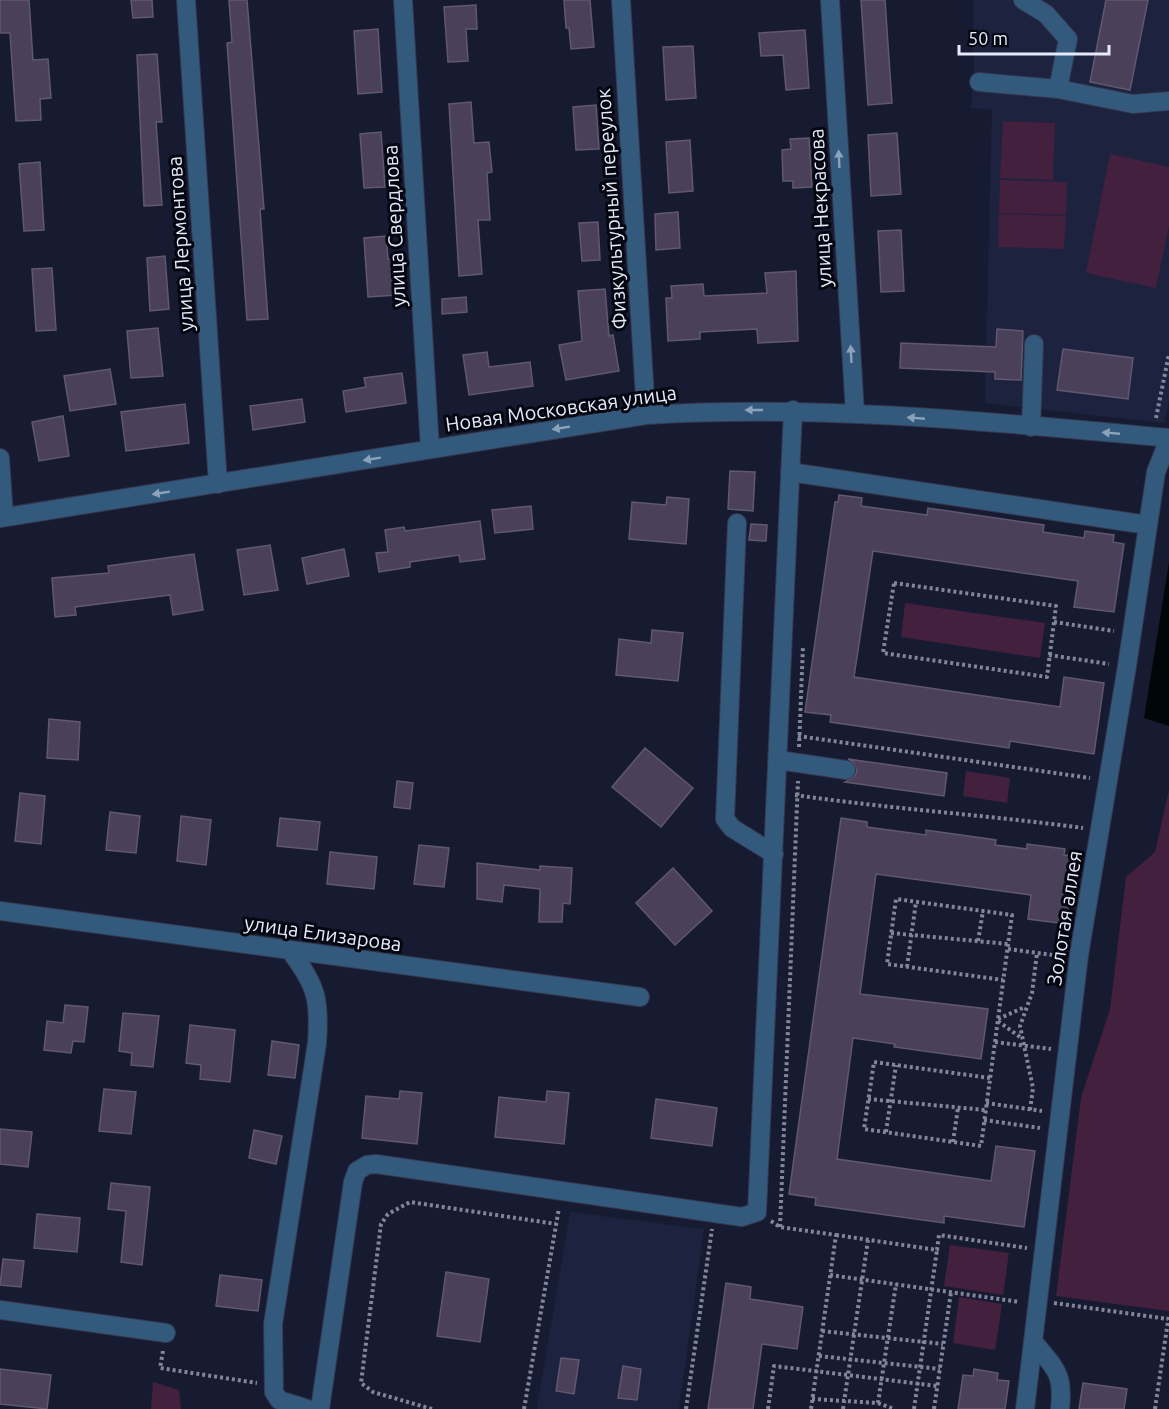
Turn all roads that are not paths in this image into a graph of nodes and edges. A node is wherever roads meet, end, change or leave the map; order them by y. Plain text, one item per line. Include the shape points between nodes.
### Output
1 (186, 0) edge
2 (403, 0) edge
3 (621, 0) edge
4 (830, 0) edge
5 (1023, 0) edge
6 (979, 82) dead end
7 (1058, 88) junction
8 (1169, 101) edge
9 (1034, 344) dead end
10 (793, 410) junction
11 (855, 412) junction
12 (646, 415) junction
13 (1031, 427) junction
14 (1164, 438) edge
15 (430, 449) junction
16 (0, 458) edge
17 (790, 472) junction
18 (218, 484) junction
19 (2, 518) edge
20 (737, 524) dead end
21 (1148, 525) junction
22 (778, 760) junction
23 (846, 770) dead end
24 (774, 854) junction
25 (0, 911) edge
26 (291, 952) junction
27 (640, 997) dead end
28 (0, 1310) edge
29 (166, 1333) dead end
30 (1033, 1341) junction
31 (308, 1409) edge
32 (320, 1409) edge
33 (1025, 1409) edge
34 (1060, 1409) edge

1 - 18 street, улица Лермонтова
2 - 15 street, улица Свердлова
3 - 12 street, Физкультурный переулок
11 -> 4 street, улица Некрасова
5 - 7 street via 1046,14 1068,39
6 - 7 street
7 - 8 street via 1133,104
9 - 13 street
10 - 11 street, Новая Московская улица
10 -> 12 street, Новая Московская улица
10 - 17 street
13 -> 11 street, Новая Московская улица
12 -> 15 street, Новая Московская улица
14 -> 13 street, Новая Московская улица
14 - 21 street, Золотая аллея
15 -> 18 street, Новая Московская улица
16 - 19 street
17 - 21 street
17 - 22 street
18 -> 19 street, Новая Московская улица
20 - 24 street via 725,819 732,828
21 - 30 street, Золотая аллея via 1078,959
22 - 23 street
22 - 24 street
24 - 32 street via 757,1212 742,1217 367,1165 357,1170 353,1182
25 - 26 street, улица Елизарова
26 - 27 street, улица Елизарова
26 - 31 street via 309,975 320,1007 273,1324 273,1385 279,1400
28 - 29 street
30 - 33 street, Золотая аллея
30 - 34 street via 1060,1376

